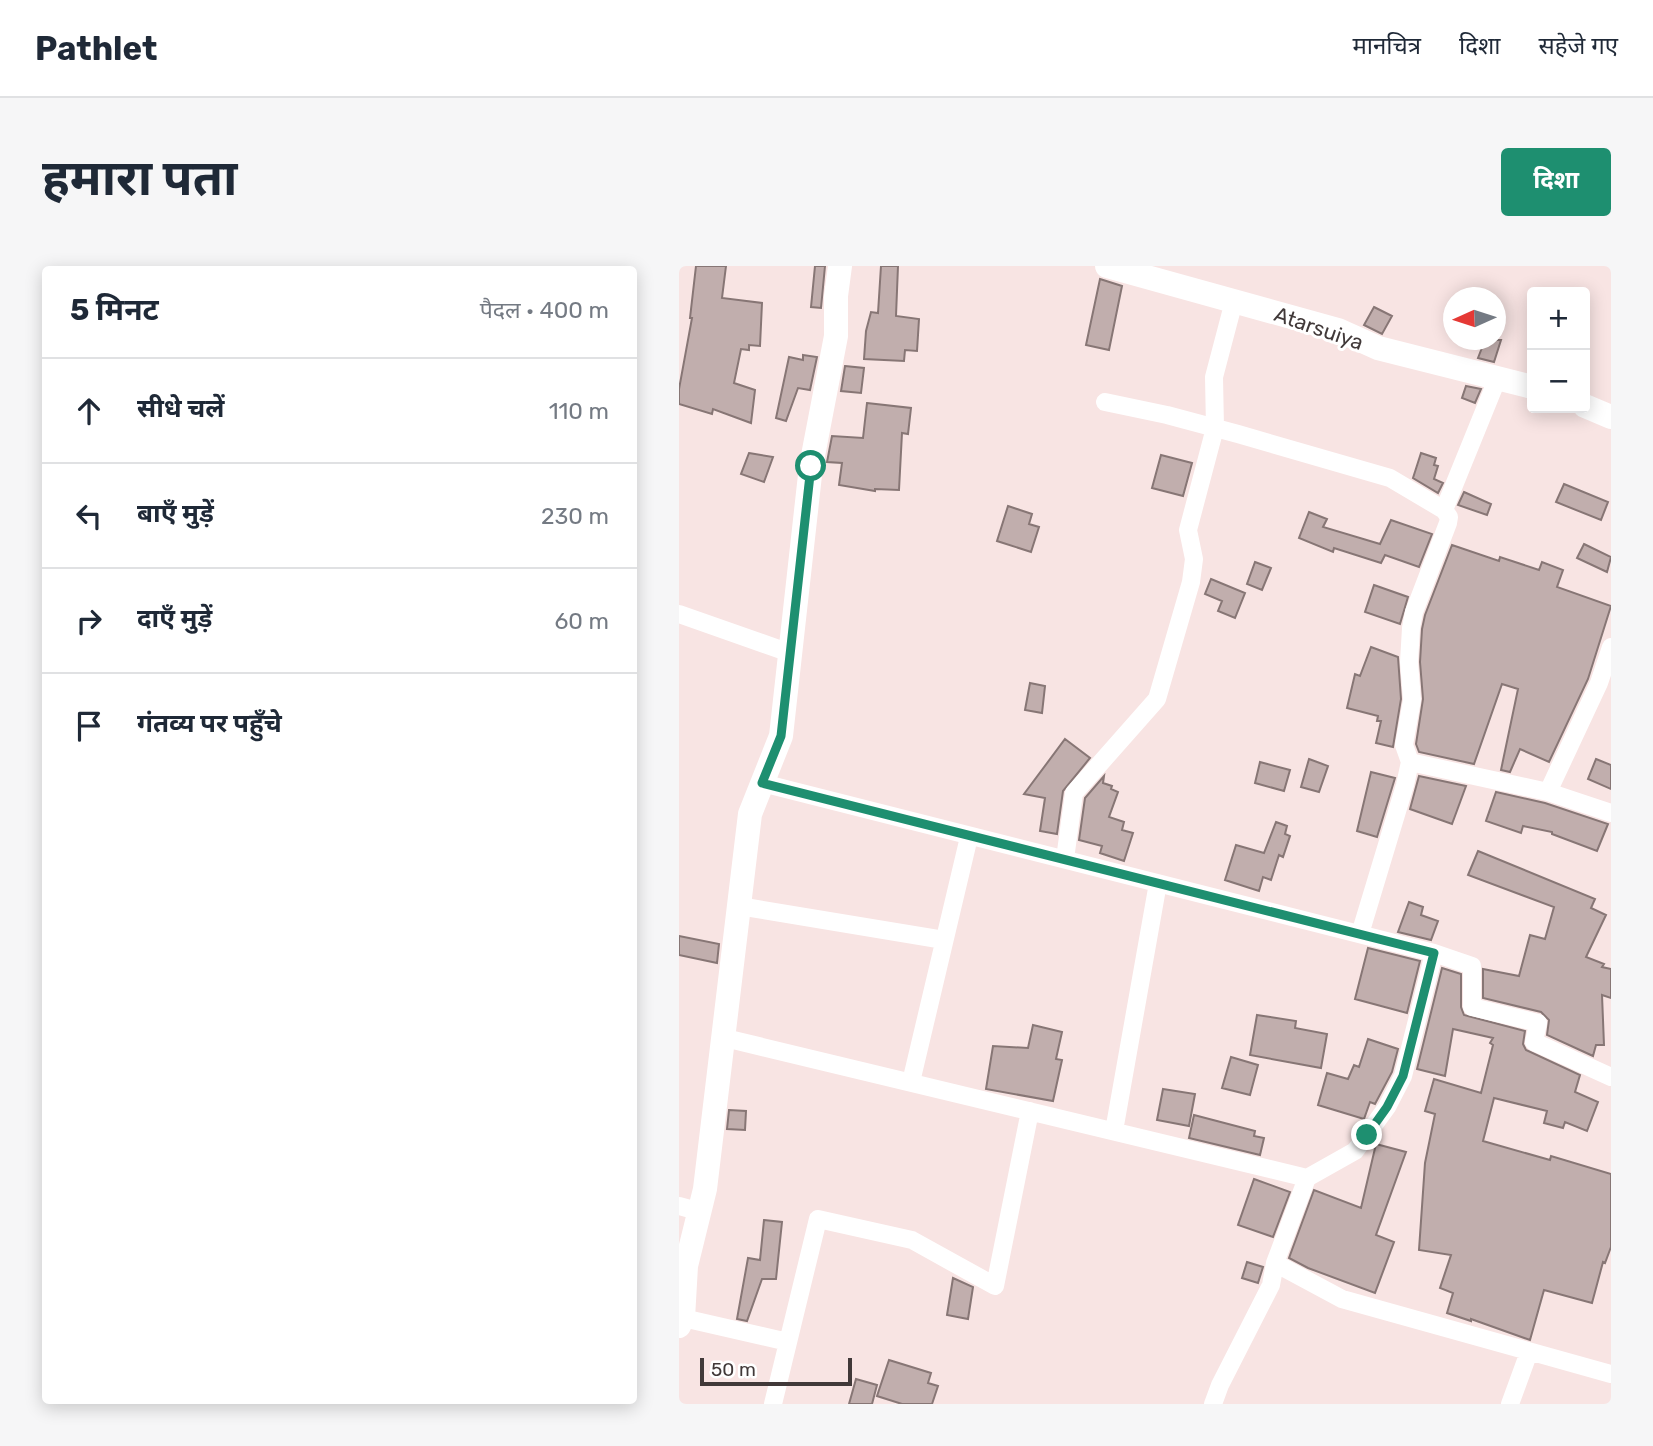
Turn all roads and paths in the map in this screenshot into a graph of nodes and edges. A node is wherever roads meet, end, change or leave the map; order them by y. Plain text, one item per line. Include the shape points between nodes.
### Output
1 (840, 266) edge
2 (1107, 266) edge
3 (1234, 301) junction
4 (1498, 377) junction
5 (1527, 386) edge
6 (1105, 402) dead end
7 (1590, 407) edge
8 (1611, 417) edge
9 (1215, 428) junction
10 (1444, 510) junction
11 (679, 614) edge
12 (790, 653) junction
13 (1609, 656) edge
14 (1410, 762) junction
15 (762, 783) junction
16 (1548, 792) junction
17 (1611, 813) edge
18 (969, 836) junction
19 (1065, 859) junction
20 (1158, 883) junction
21 (739, 906) junction
22 (1360, 934) junction
23 (944, 940) junction
24 (1434, 953) junction
25 (725, 1038) junction
26 (1611, 1077) edge
27 (911, 1082) junction
28 (1030, 1111) junction
29 (1114, 1131) junction
30 (1307, 1178) junction
31 (690, 1209) edge
32 (1275, 1263) junction
33 (681, 1322) edge
34 (788, 1342) junction
35 (1529, 1352) junction
36 (1611, 1374) edge
37 (773, 1404) edge
38 (1213, 1404) edge
39 (1510, 1404) edge

1 - 12 street via 836,336 811,466
2 - 3 street, Atarsuiya
3 - 4 street, Atarsuiya via 1338,330 1378,348
3 - 9 street via 1214,377
4 - 5 street, Atarsuiya
4 - 10 street
6 - 9 street
7 - 8 street
9 - 10 street via 1390,478
9 - 19 street via 1188,530 1194,559 1191,582 1157,699 1074,793
10 - 14 street via 1448,523 1411,628 1412,699 1404,745
11 - 12 street
12 - 15 street via 781,736
13 - 16 street
14 - 16 street
14 - 22 street
15 - 18 street
15 - 21 street via 750,814
16 - 17 street
18 - 19 street
18 - 23 street
19 - 20 street
20 - 22 street
20 - 29 street
21 - 23 street
21 - 25 street
22 - 24 street
23 - 27 street
24 - 26 street via 1472,966 1472,1007 1538,1023 1534,1042
24 - 30 street via 1403,1076 1387,1107 1355,1151
25 - 27 street
25 - 31 street
27 - 28 street
28 - 29 street
28 - 34 street via 995,1286 912,1240 818,1219
29 - 30 street
30 - 32 street
31 - 33 street
32 - 35 street via 1342,1299
32 - 38 street via 1271,1285
33 - 34 street
34 - 37 street
35 - 36 street
35 - 39 street

